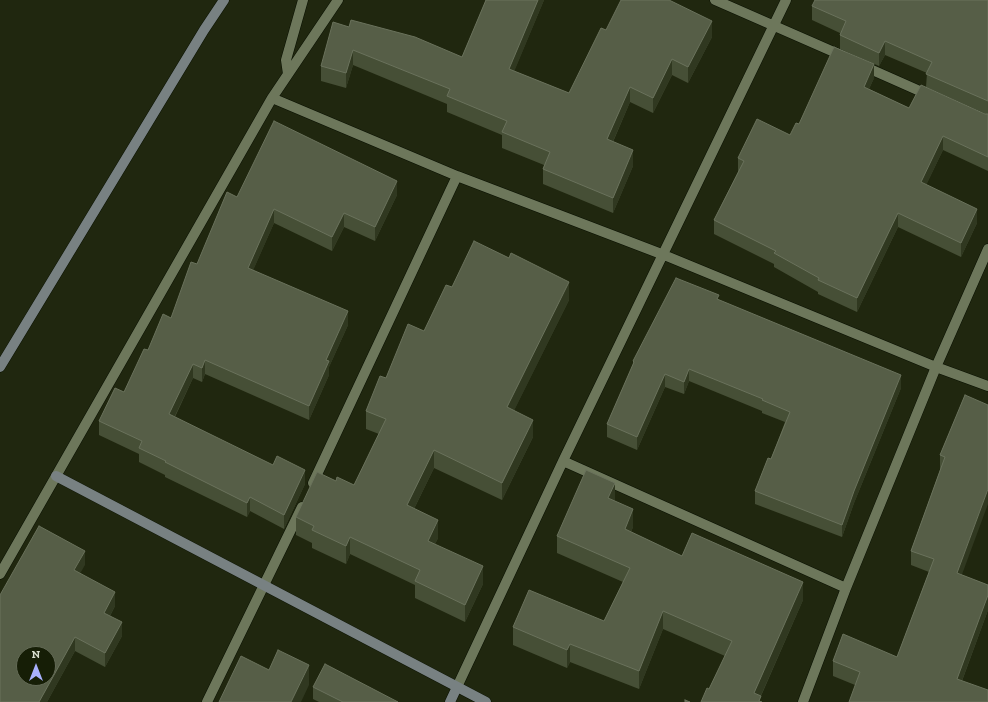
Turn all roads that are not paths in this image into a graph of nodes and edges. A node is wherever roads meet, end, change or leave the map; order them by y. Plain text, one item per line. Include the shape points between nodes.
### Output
1 (224, 0) edge
2 (303, 0) edge
3 (338, 0) edge
4 (715, 0) edge
5 (786, 0) edge
6 (774, 25) junction
7 (288, 74) junction
8 (272, 98) junction
9 (938, 99) edge
10 (457, 176) junction
11 (988, 249) edge
12 (664, 255) junction
13 (0, 367) edge
14 (936, 367) junction
15 (988, 386) edge
16 (563, 461) junction
17 (56, 476) junction
18 (0, 574) edge
19 (265, 585) junction
20 (846, 588) junction
21 (457, 687) junction
22 (207, 702) edge
23 (450, 702) edge
24 (486, 702) edge
25 (803, 702) edge

1 - 13 street
2 - 7 street via 286,60
3 - 7 street
4 - 6 street
5 - 6 street
6 - 9 street
6 - 12 street
7 - 8 street
8 - 10 street
8 - 17 street
10 - 12 street
10 - 19 street
11 - 14 street
12 - 14 street
12 - 16 street
14 - 15 street
14 - 20 street
16 - 20 street
16 - 21 street
17 - 18 street
17 - 19 street
19 - 21 street
19 - 22 street
20 - 25 street
21 - 23 street
21 - 24 street

